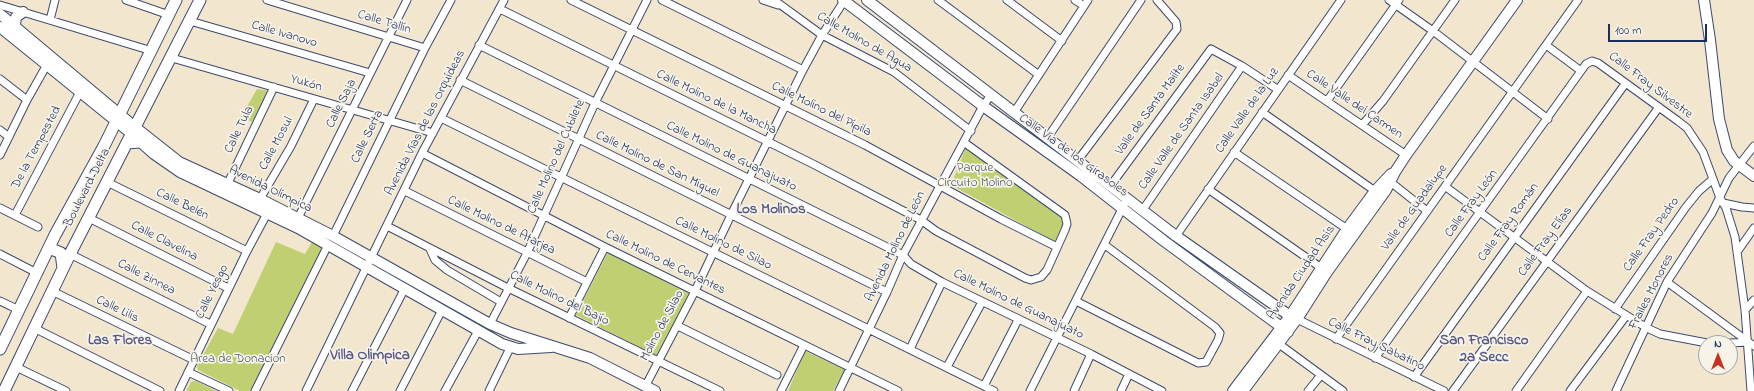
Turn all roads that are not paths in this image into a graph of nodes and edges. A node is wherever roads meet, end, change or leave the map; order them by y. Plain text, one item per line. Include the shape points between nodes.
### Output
1 (55, 0) edge
2 (126, 0) edge
3 (176, 0) edge
4 (200, 0) edge
5 (267, 0) edge
6 (407, 0) edge
7 (451, 0) edge
8 (504, 0) edge
9 (571, 0) edge
10 (647, 0) edge
11 (662, 0) edge
12 (763, 0) edge
13 (774, 0) edge
14 (844, 0) edge
15 (938, 0) edge
16 (1006, 0) edge
17 (1075, 0) edge
18 (1088, 0) edge
19 (1141, 0) edge
20 (1157, 0) edge
21 (1340, 0) edge
22 (1389, 0) edge
23 (1456, 0) edge
24 (1517, 0) edge
25 (1578, 0) edge
26 (1704, 0) edge
27 (872, 1) edge
28 (1397, 2) edge
29 (0, 5) edge
30 (782, 6) junction
31 (1084, 6) junction
32 (500, 9) junction
33 (23, 12) junction
34 (0, 14) edge
35 (169, 15) junction
36 (50, 20) junction
37 (190, 21) junction
38 (15, 25) junction
39 (0, 27) edge
40 (632, 30) junction
41 (1433, 31) junction
42 (822, 35) junction
43 (388, 37) junction
44 (1062, 41) junction
45 (479, 45) junction
46 (1546, 45) junction
47 (425, 48) junction
48 (152, 51) junction
49 (172, 58) junction
50 (50, 61) junction
51 (1473, 61) junction
52 (1586, 64) joint
53 (613, 65) junction
54 (1242, 66) junction
55 (803, 70) junction
56 (1581, 71) junction
57 (370, 73) junction
58 (1039, 75) junction
59 (1288, 75) junction
60 (0, 79) edge
61 (460, 80) junction
62 (1625, 84) junction
63 (274, 87) junction
64 (1277, 89) junction
65 (1512, 91) junction
66 (80, 92) junction
67 (991, 95) junction
68 (314, 99) junction
69 (27, 100) junction
70 (1327, 101) junction
71 (595, 103) junction
72 (785, 106) junction
73 (983, 106) junction
74 (1659, 107) junction
75 (352, 109) junction
76 (1015, 111) junction
77 (1262, 112) junction
78 (117, 117) junction
79 (441, 118) junction
80 (1548, 119) junction
81 (390, 121) junction
82 (1363, 124) junction
83 (0, 130) edge
84 (970, 131) junction
85 (433, 133) junction
86 (9, 136) junction
87 (134, 137) junction
88 (1048, 138) junction
89 (579, 140) junction
90 (767, 142) junction
91 (965, 143) junction
92 (1754, 146) edge
93 (1234, 152) junction
94 (422, 154) junction
95 (0, 155) edge
96 (1406, 155) junction
97 (1078, 160) junction
98 (1739, 165) junction
99 (1754, 176) edge
100 (562, 178) junction
101 (1714, 179) junction
102 (750, 180) junction
103 (1388, 181) junction
104 (107, 182) junction
105 (228, 183) junction
106 (941, 185) junction
107 (1111, 185) junction
108 (1446, 187) junction
109 (1208, 189) junction
110 (405, 191) junction
111 (1375, 191) junction
112 (260, 199) junction
113 (1721, 200) junction
114 (1125, 204) junction
115 (0, 208) edge
116 (1754, 208) edge
117 (269, 209) junction
118 (1142, 211) junction
119 (1427, 211) junction
120 (1480, 213) junction
121 (15, 215) junction
122 (544, 215) junction
123 (731, 215) junction
124 (89, 218) junction
125 (298, 218) junction
126 (921, 220) junction
127 (388, 226) junction
128 (38, 227) dead end
129 (1754, 228) edge
130 (1347, 229) junction
131 (1176, 236) junction
132 (1513, 238) junction
133 (331, 241) junction
134 (1105, 245) junction
135 (605, 247) junction
136 (1057, 247) junction
137 (49, 248) junction
138 (430, 249) junction
139 (246, 251) junction
140 (527, 252) junction
141 (712, 252) junction
142 (1737, 252) junction
143 (0, 254) edge
144 (70, 254) junction
145 (903, 255) junction
146 (369, 261) junction
147 (1547, 263) junction
148 (1320, 267) junction
149 (63, 268) junction
150 (37, 273) junction
151 (587, 282) junction
152 (942, 282) junction
153 (1667, 282) junction
154 (228, 288) junction
155 (405, 288) junction
156 (508, 288) junction
157 (52, 291) junction
158 (695, 291) junction
159 (1587, 291) junction
160 (887, 292) junction
161 (1754, 300) edge
162 (0, 301) edge
163 (1076, 301) junction
164 (501, 302) junction
165 (982, 302) junction
166 (1615, 309) junction
167 (19, 310) junction
168 (442, 310) junction
169 (1745, 310) junction
170 (1626, 316) junction
171 (569, 318) junction
172 (1293, 318) junction
173 (1018, 320) junction
174 (210, 324) junction
175 (490, 324) junction
176 (678, 326) junction
177 (34, 328) junction
178 (1647, 328) junction
179 (870, 330) junction
180 (1284, 330) junction
181 (478, 331) junction
182 (1056, 338) junction
183 (1336, 339) junction
184 (1698, 341) edge
185 (1738, 343) edge
186 (1279, 344) junction
187 (1751, 344) edge
188 (804, 345) junction
189 (557, 346) junction
190 (0, 348) edge
191 (510, 348) junction
192 (910, 349) junction
193 (1091, 354) junction
194 (1375, 358) junction
195 (194, 360) junction
196 (659, 361) junction
197 (16, 367) junction
198 (851, 367) junction
199 (947, 367) junction
200 (188, 372) junction
201 (777, 374) dead end
202 (1129, 374) junction
203 (1321, 375) junction
204 (1414, 377) junction
205 (646, 385) junction
206 (984, 386) junction
207 (893, 390) edge
208 (1440, 390) edge
209 (4, 391) edge
210 (66, 391) edge
211 (160, 391) edge
212 (179, 391) edge
213 (229, 391) edge
214 (255, 391) edge
215 (306, 391) edge
216 (352, 391) edge
217 (400, 391) edge
218 (446, 391) edge
219 (489, 391) edge
220 (655, 391) edge
221 (720, 391) edge
222 (781, 391) edge
223 (839, 391) edge
224 (994, 391) edge
225 (1030, 391) edge
226 (1074, 391) edge
227 (1121, 391) edge
228 (1162, 391) edge
229 (1233, 391) edge
230 (1243, 391) edge
231 (1308, 391) edge
232 (1343, 391) edge
233 (1452, 391) edge
234 (1516, 391) edge
235 (1570, 391) edge
236 (1616, 391) edge
237 (1751, 391) edge

1 - 36 street
2 - 35 street
3 - 35 main road, Boulevard Delta
4 - 37 main road, Boulevard Delta
5 - 43 street, Calle Tallín
6 - 43 street, Calle Saja
7 - 47 street, Calle Serta
8 - 32 street, Avenida Vías de las Orquídeas
9 - 40 street, Calle Molino del Pípila
10 - 40 street, Calle Molino del Cubilete
11 - 55 street
12 - 30 street, Calle Molino de Agua
13 - 30 street, Calle Molino de Agua
14 - 42 street, Molino de Silao
14 - 73 street, Calle Vía de los Girasoles
15 - 58 street
16 - 44 street
17 - 31 street
18 - 31 street
19 - 88 street
20 - 97 street via 1176,22 1177,29
21 - 59 street, Calle Valle de la Luz
22 - 28 street
23 - 41 street
24 - 51 street, Avenida Ciudad Asís
25 - 46 street, Valle de Guadalupe
26 - 98 street via 1719,119 1731,157
27 - 67 street, Calle Vía de los Girasoles
28 - 41 street
28 - 70 street
29 - 33 street
30 - 42 street, Calle Molino de Agua
31 - 44 street
32 - 45 street, Avenida Vías de las Orquídeas
32 - 53 street, Calle Molino de la Mancha
33 - 36 street
33 - 38 street via 16,17
34 - 38 street, Avenida Olímpica
35 - 48 main road, Boulevard Delta
36 - 48 street
37 - 49 main road, Boulevard Delta
37 - 57 street, Calle Ivanovo
38 - 50 street, Avenida Olímpica
39 - 50 street, Avenida Olímpica
40 - 53 street, Calle Molino del Cubilete
40 - 72 street, Calle Molino del Pípila
41 - 51 street
41 - 82 street via 1380,106
42 - 55 street, Molino de Silao
42 - 84 street, Calle Molino de Agua via 894,72
43 - 47 street, Calle Tallín
43 - 57 street, Calle Saja
44 - 58 street
45 - 61 street, Avenida Vías de las Orquídeas
45 - 71 street, Calle Molino de Guanajuato
46 - 56 street
46 - 65 street, Valle de Guadalupe
47 - 81 street, Calle Serta
48 - 78 main road, Boulevard Delta
49 - 63 street, Yukón
49 - 87 main road, Boulevard Delta
50 - 66 street, Avenida Olímpica
50 - 69 street
50 - 78 street, Avenida Olímpica
51 - 65 street
51 - 96 street, Avenida Ciudad Asís
52 - 56 street, Calle Fray León
52 - 62 street, Calle Fray Silvestre via 1592,61 1598,63
53 - 71 street, Calle Molino del Cubilete
53 - 90 street, Calle Molino de la Mancha
54 - 64 street
54 - 107 street, Valle de Santa Mailte via 1211,49
54 - 118 street, Calle Valle de Santa Isabel
55 - 72 street, Molino de Silao
56 - 80 street, Calle Fray León
57 - 75 street, Calle Saja
58 - 76 street
59 - 64 street, Calle Valle de la Luz
59 - 70 street, Calle Valle del Carmen
60 - 69 street
61 - 79 street, Avenida Vías de las Orquídeas
61 - 89 street, Calle Molino de San Miguel
62 - 74 street, Calle Fray Silvestre
62 - 132 street, Calle Fray Román
63 - 68 street, Yukón
63 - 105 street, Calle Tula
64 - 77 street, Calle Valle de la Luz
65 - 80 street
65 - 108 street, Valle de Guadalupe
66 - 78 street, Avenida Olímpica
66 - 121 street, De la Tempested
67 - 73 street, Avenida Molino de León
67 - 76 street, Calle Vía de los Girasoles
68 - 75 street, Yukón
68 - 112 street, Calle Mosul via 291,146
69 - 86 street
70 - 82 street, Calle Valle del Carmen
71 - 89 street, Calle Molino del Cubilete
71 - 102 street, Calle Molino de Guanajuato
72 - 90 street, Molino de Silao
72 - 106 street, Calle Molino del Pípila
73 - 84 street, Avenida Molino de León
73 - 114 street, Calle Vía de los Girasoles
74 - 101 street, Calle Fray Silvestre via 1687,128 1703,152
74 - 147 street, Calle Fray Elías
75 - 81 street, Yukón
75 - 125 street, Calle Saja
76 - 88 street, Calle Vía de los Girasoles
77 - 93 street, Calle Valle de la Luz
77 - 111 street
78 - 87 street, Avenida Olímpica
78 - 137 main road, Boulevard Delta
79 - 85 street, Avenida Vías de las Orquídeas
79 - 100 street, Calle Molino de Silao
80 - 120 street, Calle Fray León
81 - 85 street, Yukón
81 - 133 street, Calle Serta
82 - 96 street, Calle Valle del Carmen
83 - 86 street
84 - 91 street, Avenida Molino de León
85 - 94 street, Avenida Vías de las Orquídeas
86 - 95 street
87 - 104 main road, Boulevard Delta
87 - 105 street, Avenida Olímpica via 179,162
87 - 117 street, Avenida Olímpica via 180,172
88 - 97 street, Calle Vía de los Girasoles
89 - 100 street, Calle Molino del Cubilete
89 - 123 street, Calle Molino de San Miguel
90 - 102 street, Molino de Silao
90 - 126 street, Calle Molino de la Mancha
91 - 106 street, Avenida Molino de León
91 - 136 street via 1065,215 1067,224
92 - 98 street, Frailes Monores
93 - 109 street, Calle Valle de la Luz
93 - 130 street
94 - 110 street, Avenida Vías de las Orquídeas
94 - 122 street, Calle Molino de Cervantes
96 - 103 street, Avenida Ciudad Asís
97 - 107 street, Calle Vía de los Girasoles
98 - 99 street
98 - 113 street, Frailes Monores via 1729,178
100 - 122 street, Calle Molino del Cubilete
100 - 141 street, Calle Molino de Silao
101 - 113 street, Calle Fray Silvestre
101 - 166 street, Calle Fray Pedro via 1699,191 1686,207
102 - 123 street, Molino de Silao
102 - 145 street, Calle Molino de Guanajuato
103 - 111 street, Avenida Ciudad Asís
103 - 119 street
103 - 172 street, Avenida Ciudad Asís via 1328,272
104 - 124 main road, Boulevard Delta
104 - 139 street, Calle Belén
105 - 112 street, Avenida Olímpica
106 - 126 street, Avenida Molino de León
106 - 136 street, Calle Molino del Pípila
107 - 114 street, Calle Vía de los Girasoles
108 - 119 street, Valle de Guadalupe
108 - 120 street
109 - 131 street, Calle Valle de la Luz
109 - 148 street
110 - 127 street, Avenida Vías de las Orquídeas
110 - 140 street, Calle Molino de Atarjea
111 - 130 street, Avenida Ciudad Asís
112 - 117 street, Avenida Olímpica
113 - 116 street
113 - 142 street, Calle Fray Silvestre via 1730,217
113 - 153 street, Frailes Monores
114 - 118 street, Calle Vía de los Girasoles
114 - 134 street
114 - 180 street, Calle Vía de los Girasoles
115 - 121 street
117 - 125 street, Avenida Olímpica
117 - 133 street, Avenida Olímpica
117 - 139 street, Calle Yesgo
118 - 131 street, Calle Vía de los Girasoles
119 - 183 street, Valle de Guadalupe
120 - 132 street
120 - 194 street, Calle Fray León
121 - 128 street
122 - 135 street, Calle Molino de Cervantes
122 - 140 street, Calle Molino del Cubilete
123 - 141 street, Molino de Silao
123 - 160 street, Calle Molino de San Miguel
124 - 144 main road, Boulevard Delta
124 - 154 street, Calle Clavelina
125 - 133 street, Avenida Olímpica
126 - 136 street, Calle Molino de la Mancha via 936,231 1031,280 1044,274
126 - 145 street, Avenida Molino de León
127 - 138 street, Calle Molino del Bajío
127 - 146 street, Avenida Vías de las Orquídeas
129 - 142 street
130 - 148 street, Avenida Ciudad Asís
131 - 172 street, Calle Vía de los Girasoles
132 - 147 street
132 - 204 street, Calle Fray Román
133 - 146 street, Avenida Olímpica
133 - 214 street, Calle Serta
134 - 163 street
134 - 163 street via 1215,327 1220,333 1218,340 1206,362 1198,363
135 - 151 street
135 - 158 street, Calle Molino de Cervantes
137 - 149 main road via 61,253
137 - 150 main road, Boulevard Delta
138 - 156 street, Calle Molino del Bajío
138 - 164 street via 435,260 447,270
139 - 154 street, Calle Yesgo
140 - 151 street, Calle Molino de Atarjea
140 - 156 street, Calle Molino del Cubilete
141 - 158 street, Molino de Silao
141 - 179 street, Calle Molino de Silao
142 - 169 street, Calle Fray Silvestre
143 - 150 street
144 - 149 main road, Boulevard Delta
144 - 174 street, Calle Zinnea
145 - 152 street, Calle Molino de Guanajuato via 911,264
145 - 160 street, Avenida Molino de León
146 - 155 street, Avenida Olímpica
146 - 175 street, Avenida Olímpica
146 - 215 street, Avenida Vías de las Orquídeas
147 - 159 street
147 - 233 street, Calle Fray Elías
148 - 172 street, Avenida Ciudad Asís
149 - 157 main road, Boulevard Delta
150 - 167 main road, Boulevard Delta
151 - 171 street
152 - 165 street, Calle Molino de Guanajuato
152 - 192 street
153 - 178 street, Frailes Monores
153 - 187 street
154 - 174 street, Calle Yesgo
155 - 168 street, Avenida Olímpica
155 - 216 street
156 - 164 street, Calle Molino del Cubilete
156 - 171 street, Calle Molino del Bajío
157 - 177 main road, Boulevard Delta
157 - 195 street, Calle Lilis
158 - 176 street, Molino de Silao
158 - 188 street, Calle Molino de Cervantes
159 - 166 street
159 - 234 street
160 - 179 street, Avenida Molino de León
161 - 169 street
162 - 167 street
163 - 182 street
164 - 175 street, Calle Molino del Cubilete
165 - 173 street, Calle Molino de Guanajuato
165 - 199 street
166 - 170 street
167 - 190 main road, Boulevard Delta
168 - 181 street, Avenida Olímpica
168 - 217 street
169 - 187 street, Calle Fray Silvestre
170 - 178 street
170 - 235 street
171 - 196 street, Calle Molino del Bajío
172 - 180 street, Avenida Ciudad Asís
172 - 183 street, Calle Fray Sabatino
173 - 182 street, Calle Molino de Guanajuato
173 - 206 street
174 - 195 street, Calle Yesgo
175 - 189 street, Avenida Olímpica via 518,336
176 - 196 street, Molino de Silao
176 - 201 street
177 - 197 main road, Boulevard Delta
177 - 211 street
178 - 184 street via 1660,334
178 - 236 street, Frailes Monores
179 - 192 street, Calle Molino de Silao
179 - 198 street, Avenida Molino de León
180 - 186 street, Avenida Ciudad Asís
180 - 229 street, Avenida Ciudad Asís
181 - 191 street, Avenida Olímpica
181 - 218 street
182 - 193 street, Calle Molino de Guanajuato
182 - 225 street
183 - 194 street, Calle Fray Sabatino
185 - 187 street
186 - 203 street
186 - 230 street, Avenida Ciudad Asís
187 - 237 street, Calle Fray Silvestre
188 - 198 street, Calle Molino de Cervantes
188 - 222 street
189 - 191 street, Avenida Olímpica
189 - 205 street, Avenida Olímpica via 590,358
191 - 219 street
192 - 199 street, Calle Molino de Silao
193 - 202 street, Calle Molino de Guanajuato
193 - 226 street
194 - 204 street, Calle Fray Sabatino
195 - 200 street, Calle Yesgo
196 - 205 street, Molino de Silao
196 - 221 street, Calle Molino del Bajío
197 - 209 main road, Boulevard Delta
197 - 210 street
198 - 207 street, Calle Molino de Cervantes
198 - 223 street, Avenida Molino de León
199 - 206 street, Calle Molino de Silao
200 - 212 street, Calle Yesgo
200 - 213 street
202 - 227 street
202 - 228 street, Calle Molino de Guanajuato
203 - 231 street
203 - 232 street
204 - 208 street, Calle Fray Sabatino
205 - 220 street, Avenida Olímpica
206 - 224 street, Calle Molino de Silao

